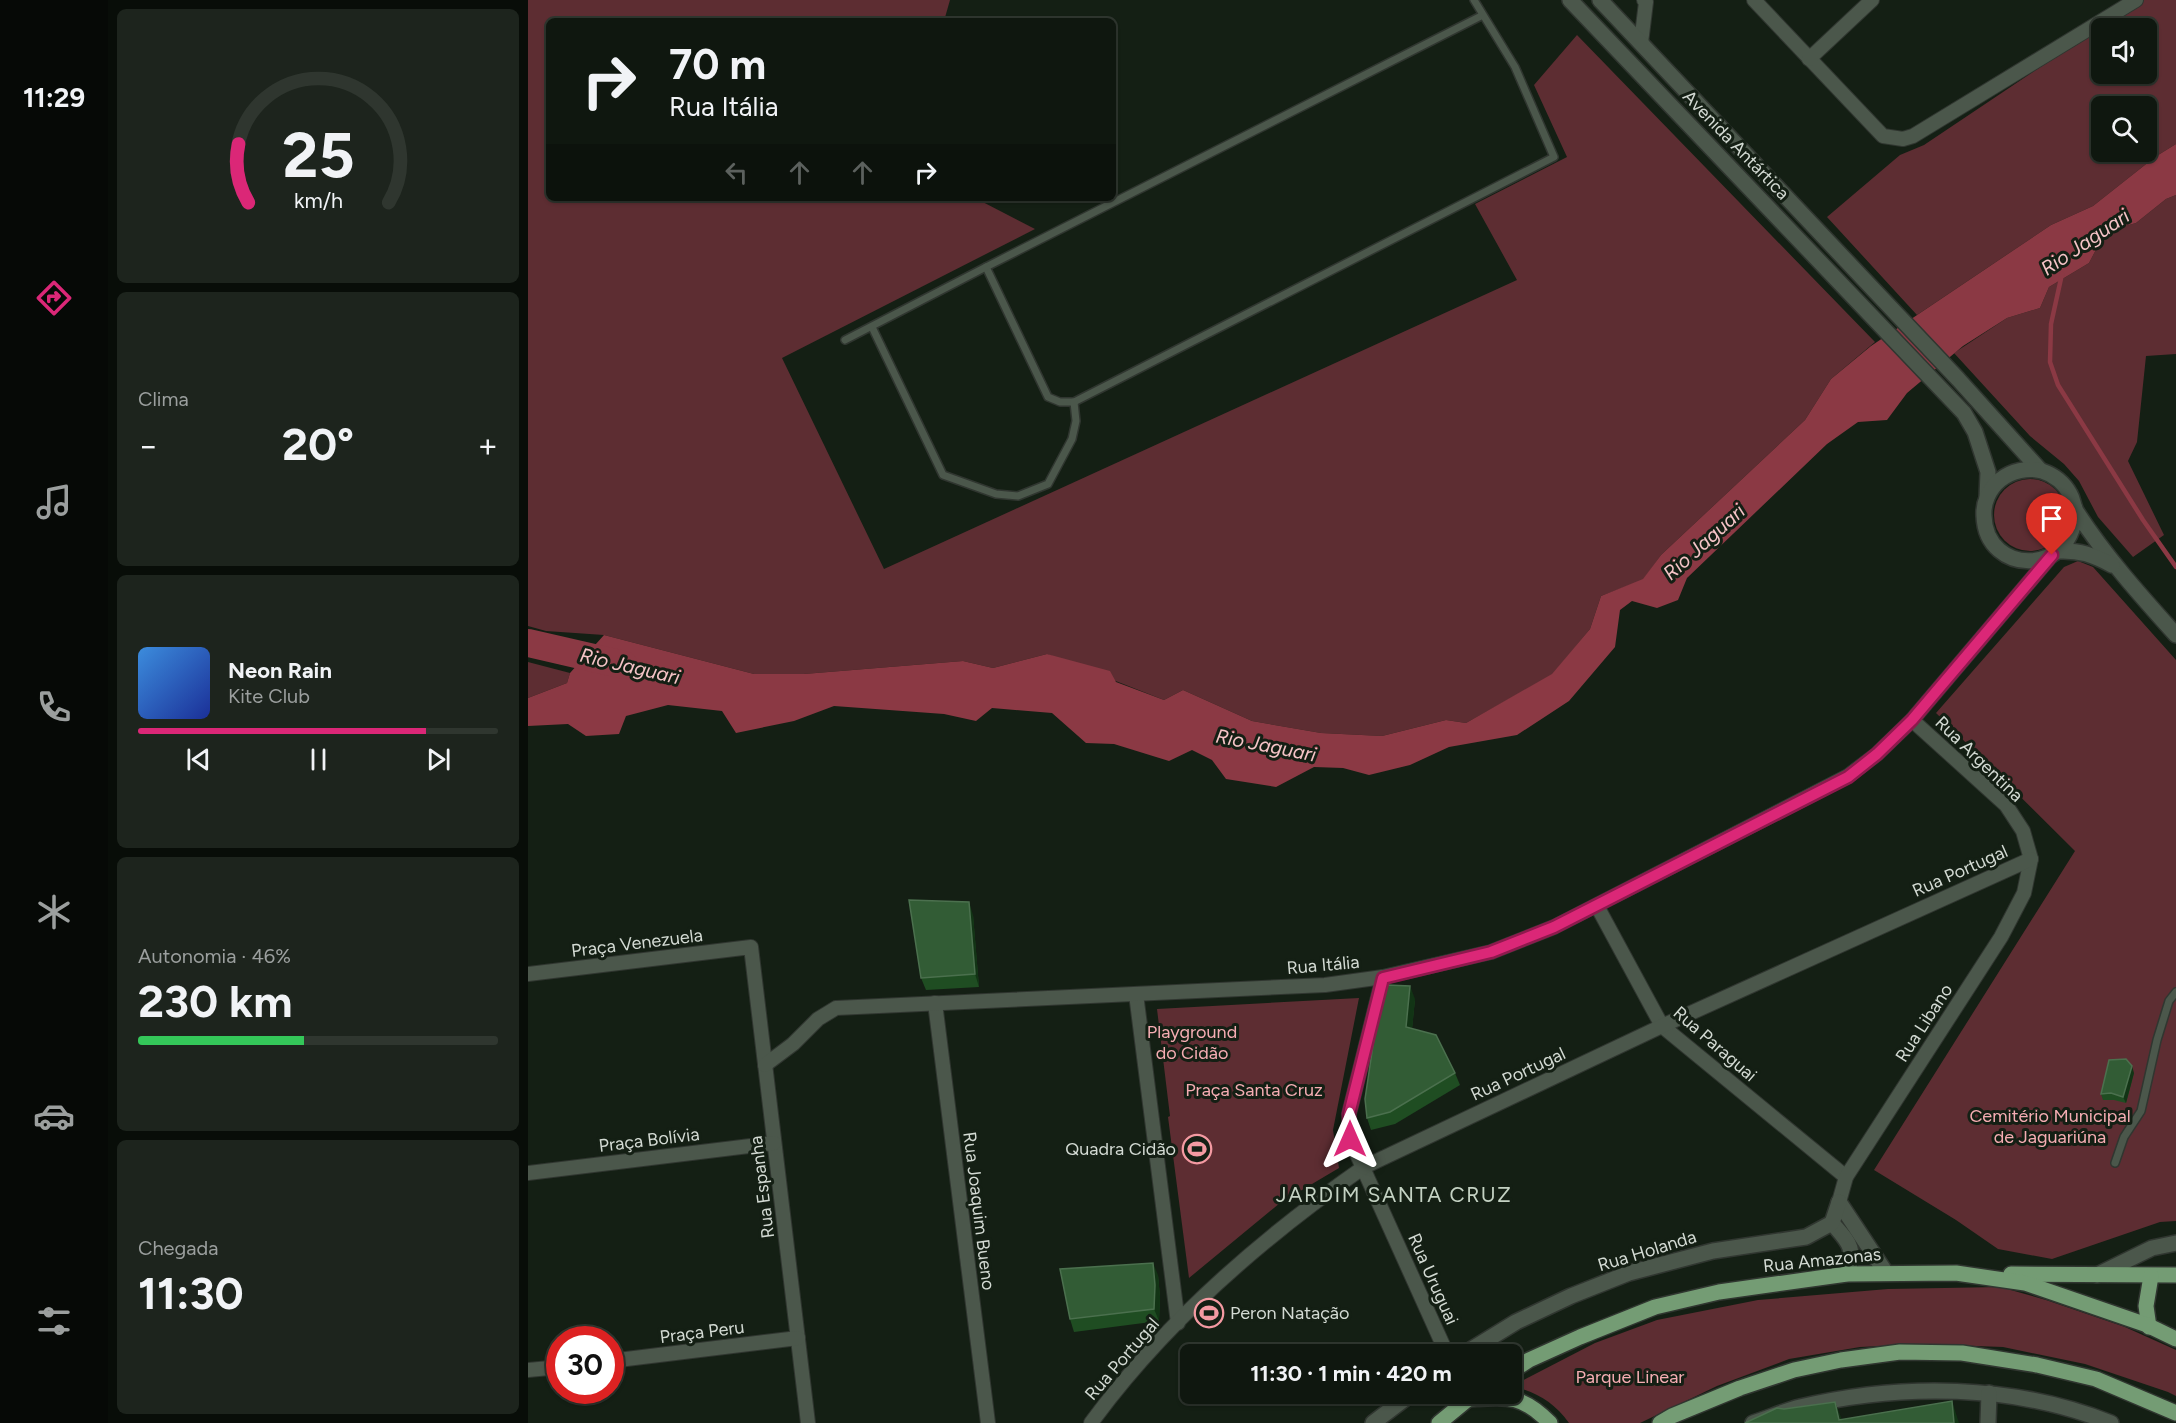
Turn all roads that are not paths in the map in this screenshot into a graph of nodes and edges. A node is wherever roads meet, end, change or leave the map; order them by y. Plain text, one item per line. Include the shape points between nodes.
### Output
1 (1474, 0) edge
2 (1570, 0) edge
3 (1600, 0) edge
4 (1644, 0) edge
5 (1754, 0) edge
6 (1872, 0) edge
7 (2136, 0) edge
8 (1483, 15) junction
9 (1641, 43) junction
10 (1809, 59) junction
11 (987, 267) junction
12 (872, 327) junction
13 (845, 340) dead end
14 (1074, 402) junction
15 (2040, 470) junction
16 (1987, 497) junction
17 (2074, 508) junction
18 (2055, 553) junction
19 (2117, 568) junction
20 (2176, 635) edge
21 (1912, 720) junction
22 (2031, 859) junction
23 (1597, 906) junction
24 (751, 947) joint
25 (528, 974) edge
26 (1383, 978) junction
27 (2176, 992) edge
28 (1136, 994) junction
29 (935, 1003) junction
30 (1662, 1026) junction
31 (765, 1065) junction
32 (774, 1143) junction
33 (2115, 1163) dead end
34 (1364, 1167) junction
35 (528, 1173) edge
36 (1846, 1177) junction
37 (1839, 1203) junction
38 (1832, 1223) junction
39 (2176, 1243) edge
40 (1886, 1273) junction
41 (1956, 1273) junction
42 (1847, 1274) junction
43 (2097, 1275) junction
44 (2176, 1275) edge
45 (2151, 1276) junction
46 (1178, 1323) junction
47 (2149, 1327) junction
48 (798, 1338) junction
49 (2176, 1339) edge
50 (1443, 1344) edge
51 (1480, 1344) edge
52 (624, 1359) edge
53 (1522, 1365) edge
54 (546, 1368) edge
55 (528, 1370) edge
56 (1989, 1393) junction
57 (1522, 1401) edge
58 (1398, 1404) edge
59 (1460, 1404) edge
60 (2176, 1413) edge
61 (1441, 1422) edge
62 (808, 1423) edge
63 (988, 1423) edge
64 (1091, 1423) edge
65 (1373, 1423) edge
66 (1550, 1423) edge
67 (1660, 1423) edge
68 (1753, 1423) edge
69 (1988, 1423) edge
70 (2111, 1423) edge

1 - 8 lane
2 - 16 street, Avenida Antártica via 1964,413 1975,432 1988,472
3 - 9 street, Avenida Antártica
4 - 9 street
5 - 10 street
6 - 10 street
7 - 10 street via 1903,139 1883,135
8 - 11 lane
8 - 14 lane via 1515,67 1554,157
9 - 15 street, Avenida Antártica
11 - 12 lane
11 - 14 lane via 1048,397
12 - 13 lane
12 - 14 lane via 943,475 996,494 1018,496 1048,484 1072,439 1076,421
15 - 16 street via 2011,473 1998,481
15 - 17 street via 2063,484
16 - 18 street via 1984,525 1996,548 2018,560 2045,559
17 - 18 street via 2072,532
17 - 19 street
18 - 19 street via 2091,553
18 - 21 street, Rua Itália
19 - 20 street
21 - 22 street, Rua Argentina via 2006,805 2023,831
21 - 23 street, Rua Itália via 1848,777
22 - 30 street, Rua Portugal
22 - 36 street, Rua Libano via 2024,893 2001,937
23 - 26 street, Rua Itália via 1491,952
23 - 30 street, Rua Paraguai
24 - 25 street, Praça Venezuela
24 - 31 street, Rua Espanha
26 - 28 street, Rua Itália
26 - 34 street, Rua Uruguai via 1349,1114 1350,1139
27 - 33 lane via 2169,1000 2157,1040 2141,1111 2124,1137
28 - 29 street, Rua Itália
28 - 46 street
29 - 31 street, Rua Itália via 836,1008
29 - 63 street, Rua Joaquim Bueno
30 - 34 street, Rua Portugal
30 - 36 street, Rua Paraguai
31 - 32 street, Rua Espanha
32 - 35 street, Praça Bolívia
32 - 48 street, Rua Espanha
34 - 46 street, Rua Portugal via 1262,1244
34 - 50 street, Rua Uruguai
36 - 37 street, Rua Libano
37 - 38 street
37 - 40 street
38 - 42 street via 1853,1256
38 - 51 street, Rua Holanda via 1806,1237 1713,1251 1629,1273 1516,1322
39 - 43 street via 2152,1248
40 - 41 main road, Rua Amazonas
40 - 42 main road, Rua Amazonas
41 - 43 main road
41 - 47 main road, Rua Amazonas via 2025,1283
42 - 53 main road, Rua Amazonas via 1719,1292 1655,1307
43 - 45 main road
44 - 45 main road
45 - 47 main road via 2146,1306
46 - 64 street, Rua Portugal
47 - 49 main road, Rua Amazonas
48 - 52 street, Praça Peru
48 - 62 street, Rua Espanha
54 - 55 street
56 - 68 street via 1917,1391 1859,1396 1799,1407
56 - 69 street
56 - 70 street via 2040,1402
57 - 66 main road
58 - 65 street
59 - 61 main road
60 - 67 main road via 2096,1379 2037,1365 1962,1353 1900,1352 1794,1370 1740,1388

